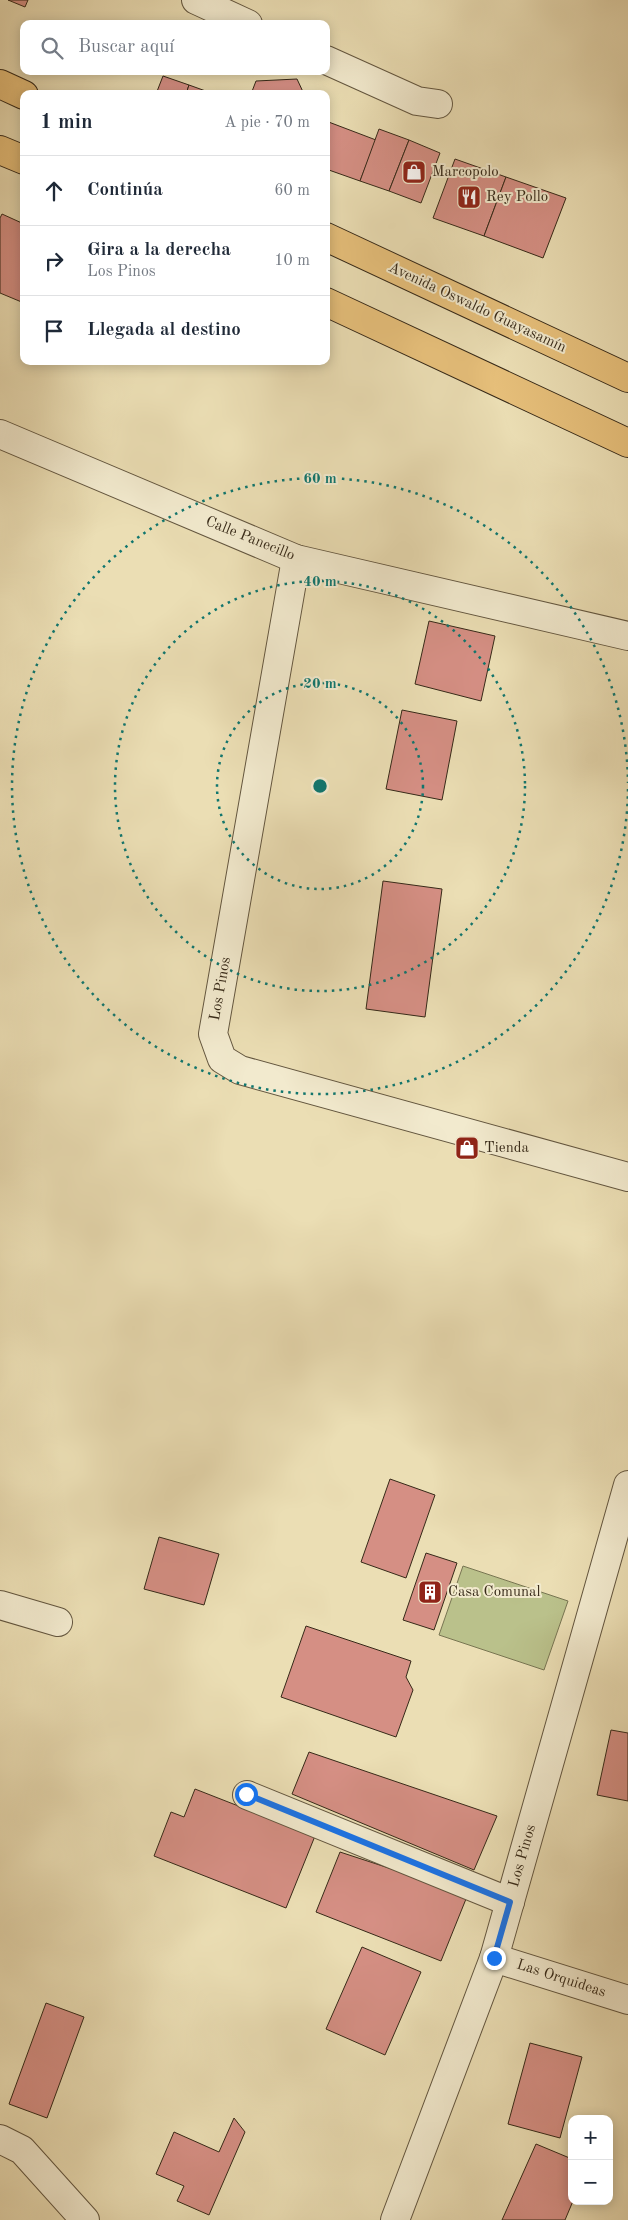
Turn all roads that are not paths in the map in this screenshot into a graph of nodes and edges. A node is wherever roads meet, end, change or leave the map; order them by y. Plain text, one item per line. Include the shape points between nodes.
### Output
1 (196, 0) edge
2 (239, 20) edge
3 (330, 62) edge
4 (0, 84) edge
5 (20, 93) edge
6 (438, 104) dead end
7 (0, 150) edge
8 (20, 158) edge
9 (330, 239) edge
10 (330, 304) edge
11 (628, 378) edge
12 (0, 434) edge
13 (628, 443) edge
14 (296, 559) junction
15 (628, 636) edge
16 (628, 1177) edge
17 (628, 1484) edge
18 (0, 1606) edge
19 (58, 1622) dead end
20 (246, 1794) dead end
21 (510, 1902) junction
22 (494, 1958) junction
23 (628, 2000) edge
24 (0, 2139) edge
25 (85, 2220) edge
26 (395, 2220) edge

1 - 2 street
3 - 6 street via 417,101
4 - 5 main road
7 - 8 main road
9 - 11 main road, Avenida Oswaldo Guayasamín
10 - 13 main road
12 - 14 street, Calle Panecillo
14 - 15 street, Calle Panecillo
14 - 16 street, Los Pinos via 213,1034 222,1059 240,1070
17 - 21 street, Los Pinos
18 - 19 street
20 - 21 street
21 - 22 street, Los Pinos
22 - 23 street, Las Orquideas
22 - 26 street, Los Pinos
24 - 25 street via 22,2150

